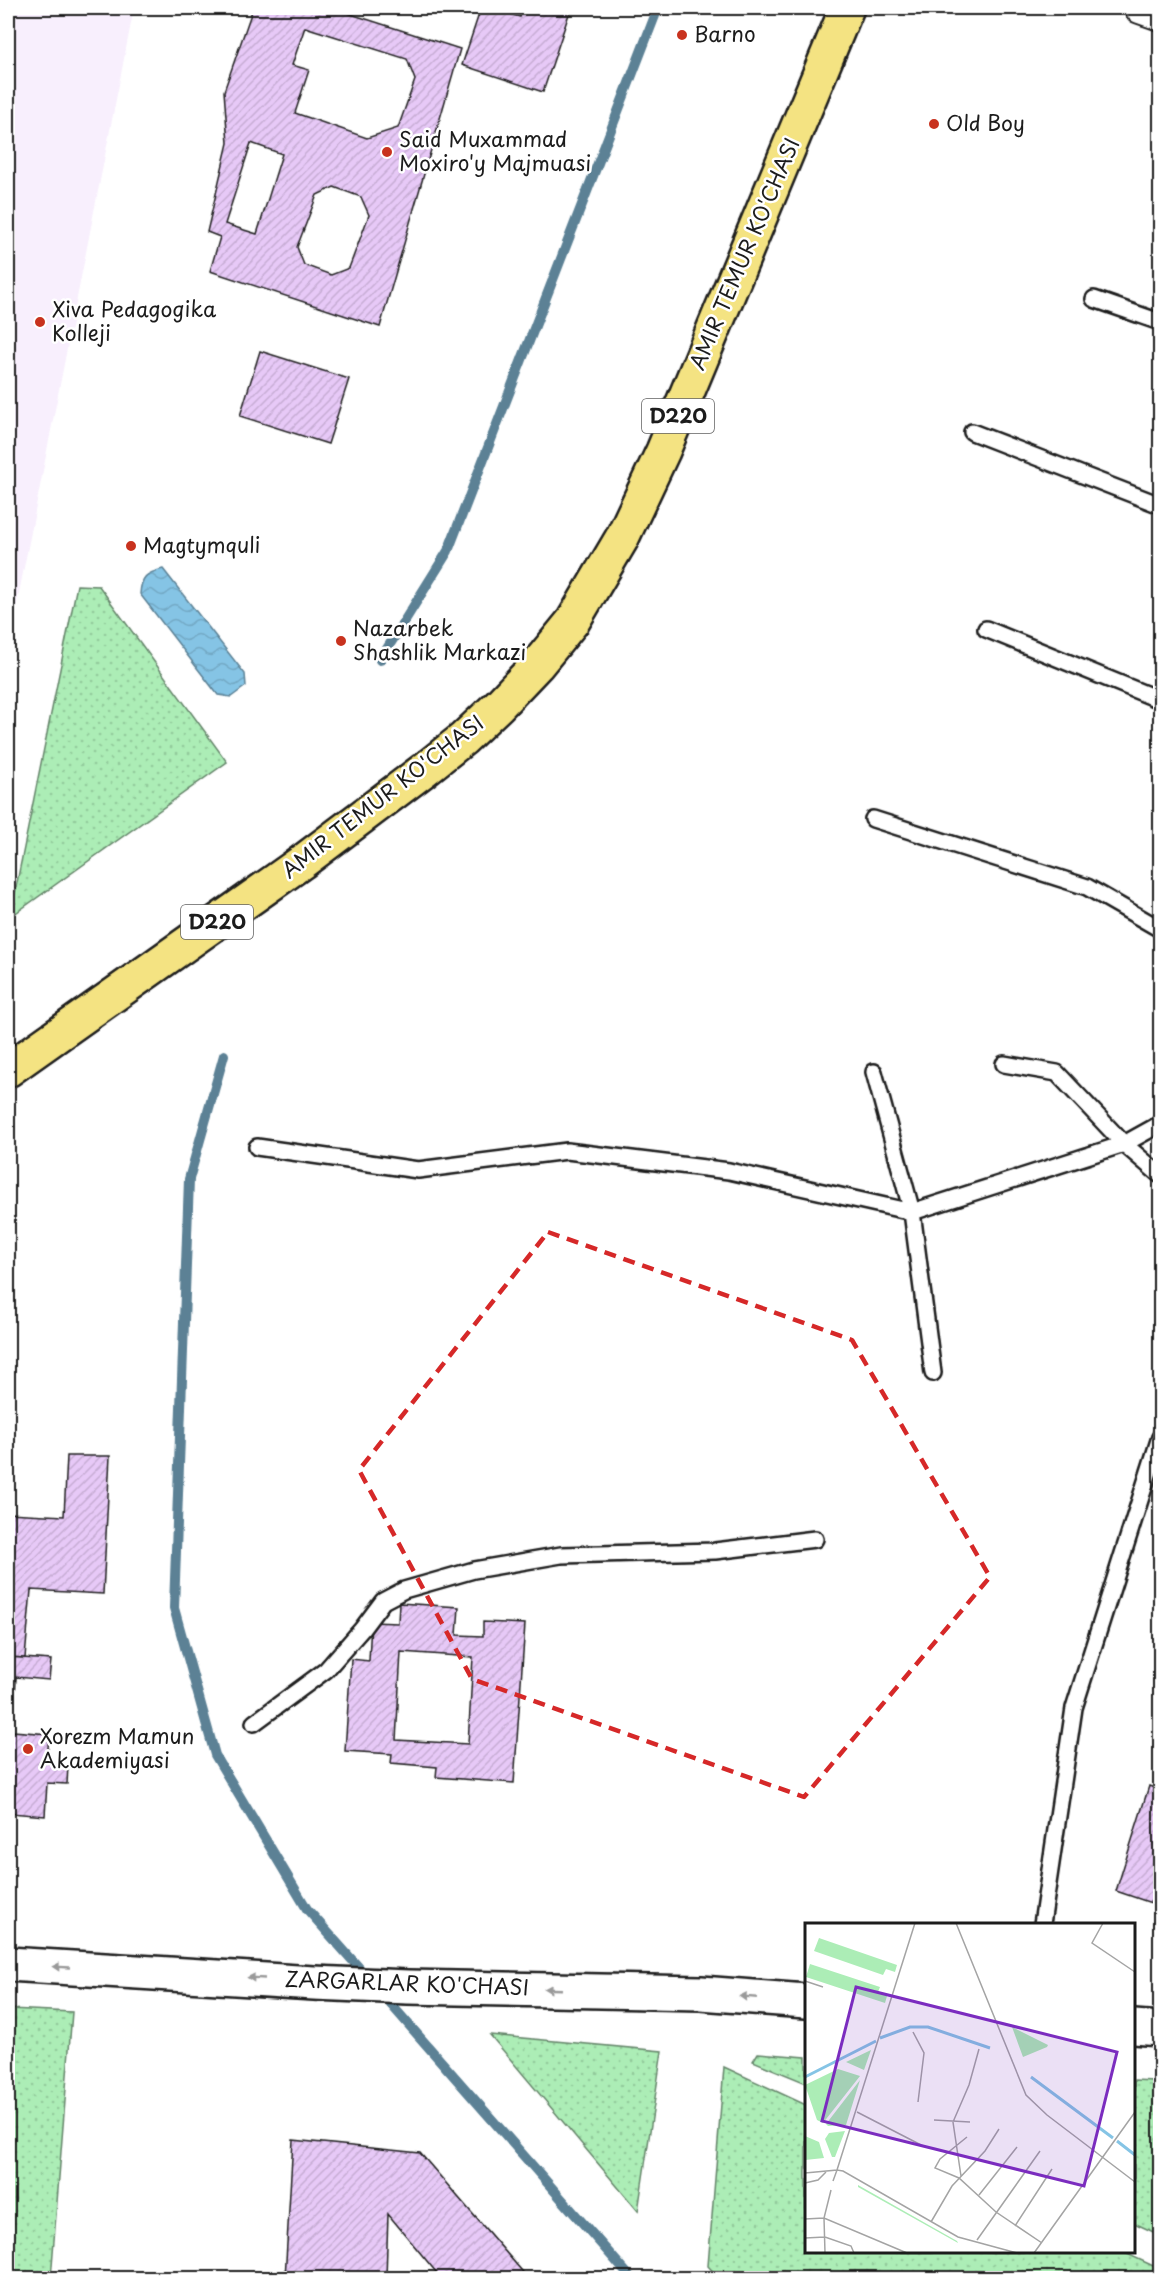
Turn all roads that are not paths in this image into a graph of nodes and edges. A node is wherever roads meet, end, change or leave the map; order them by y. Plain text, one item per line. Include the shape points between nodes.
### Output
1 (847, 8) edge
2 (1140, 8) edge
3 (1161, 15) edge
4 (1094, 299) dead end
5 (1161, 322) edge
6 (972, 432) dead end
7 (1161, 505) edge
8 (986, 629) dead end
9 (1161, 700) edge
10 (873, 819) dead end
11 (1161, 929) edge
12 (1004, 1064) dead end
13 (8, 1070) edge
14 (874, 1072) dead end
15 (1161, 1124) edge
16 (1124, 1144) junction
17 (257, 1147) dead end
18 (1161, 1175) edge
19 (912, 1212) junction
20 (933, 1373) dead end
21 (1161, 1437) edge
22 (815, 1539) dead end
23 (254, 1723) dead end
24 (1042, 1923) edge
25 (8, 1964) edge
26 (805, 2001) edge
27 (1135, 2027) edge
28 (1161, 2030) edge

1 - 13 main road, AMIR TEMUR KO'CHASI / D220 via 663,451 622,538 573,621 499,705 424,770 303,862
2 - 3 street
4 - 5 lane
6 - 7 lane
8 - 9 lane
10 - 11 lane via 1087,887
12 - 16 lane via 1057,1073
14 - 19 lane
15 - 16 lane
16 - 18 lane
16 - 19 lane
17 - 19 lane via 418,1170 567,1151 729,1171
19 - 20 lane
21 - 24 lane via 1074,1708
22 - 23 lane via 715,1551 561,1555 474,1570 404,1590 383,1601 326,1670
26 -> 25 main road, ZARGARLAR KO'CHASI via 701,1993 314,1983
27 - 28 main road

